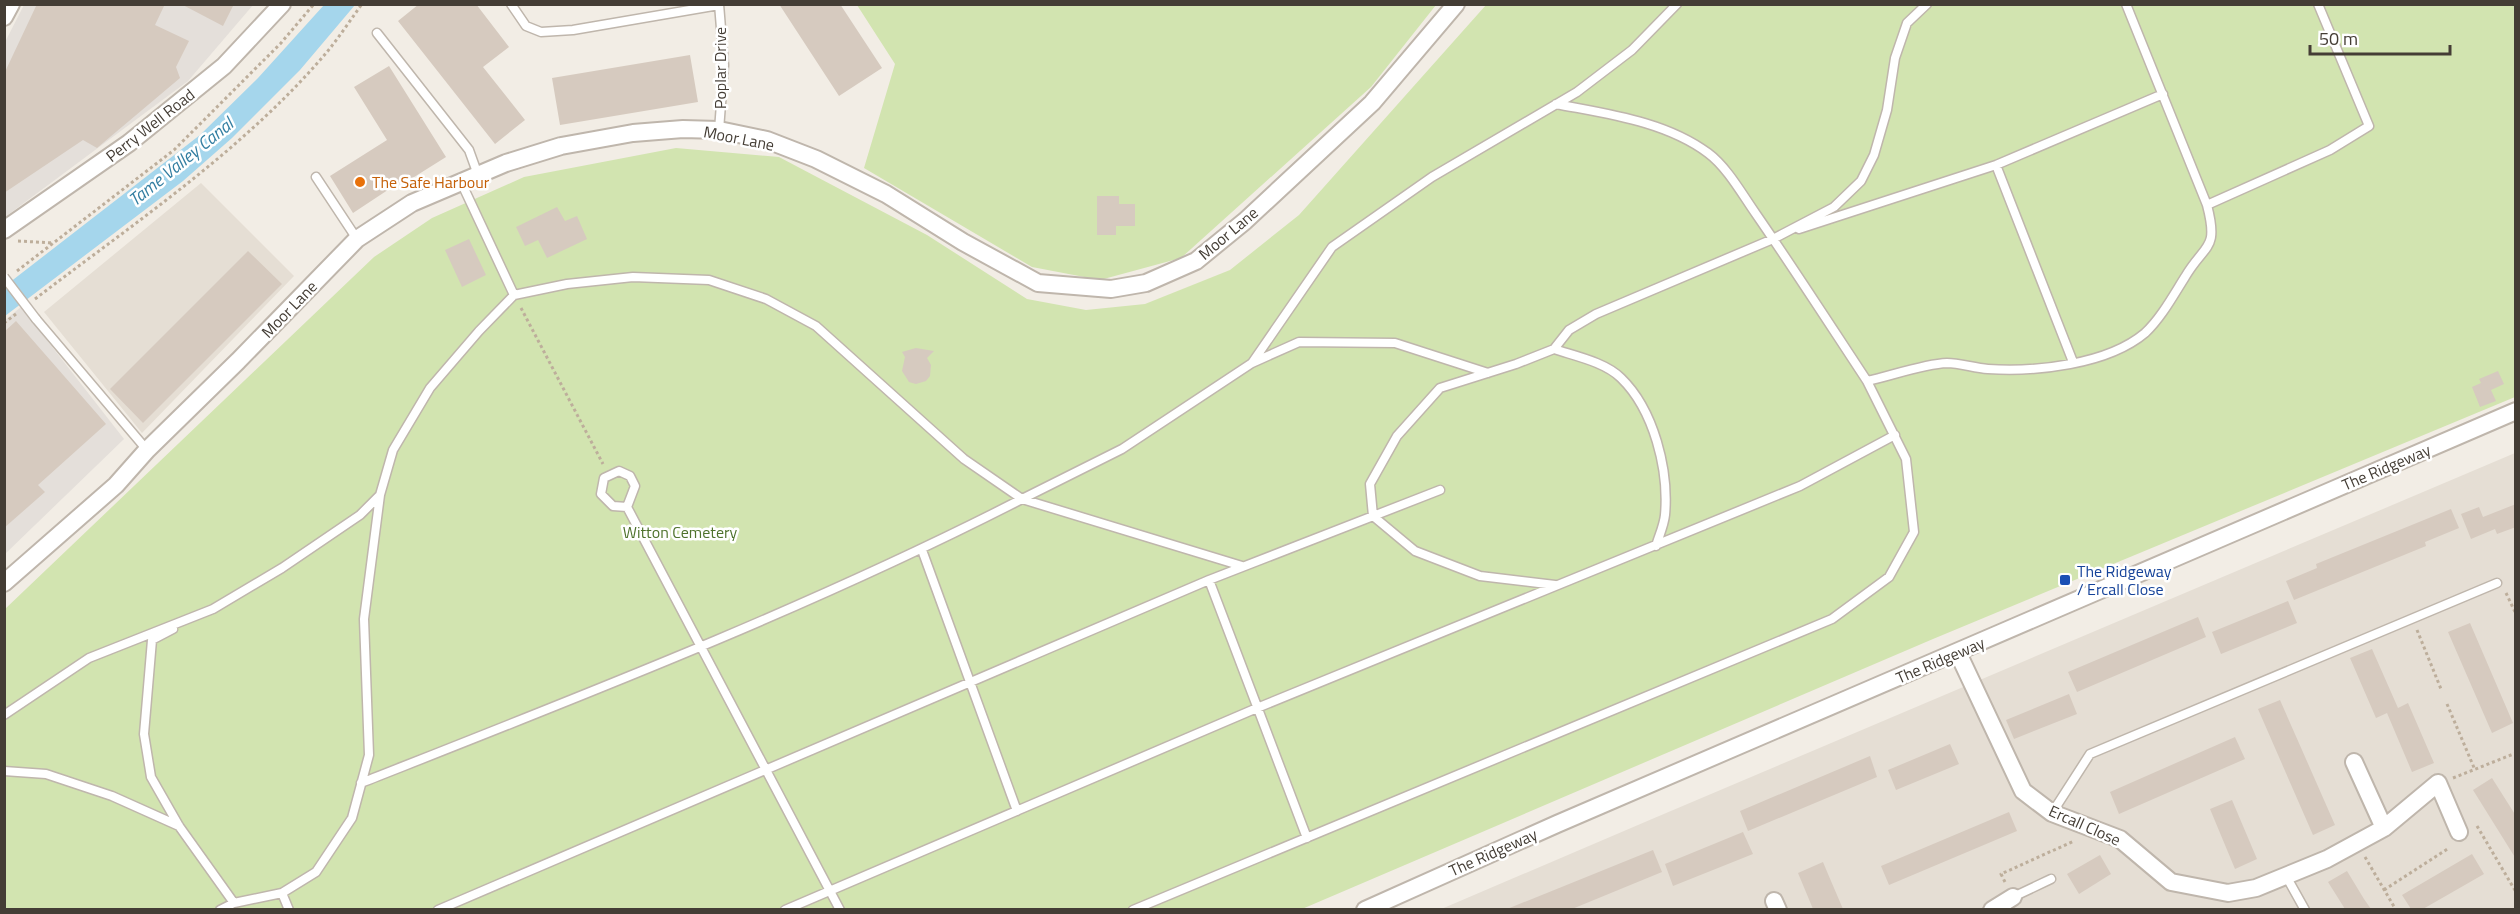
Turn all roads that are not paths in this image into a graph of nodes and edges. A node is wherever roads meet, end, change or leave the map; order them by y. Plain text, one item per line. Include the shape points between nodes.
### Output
1 (11, 4) edge
2 (282, 4) edge
3 (512, 4) edge
4 (1456, 4) edge
5 (1677, 4) edge
6 (1927, 4) edge
7 (2126, 4) edge
8 (2318, 4) edge
9 (719, 5) edge
10 (4, 17) edge
11 (377, 33) dead end
12 (2163, 94) junction
13 (1556, 104) junction
14 (719, 130) junction
15 (1996, 165) junction
16 (478, 175) junction
17 (316, 177) dead end
18 (460, 183) junction
19 (2207, 205) junction
20 (9, 235) edge
21 (1773, 238) junction
22 (357, 239) junction
23 (4, 277) edge
24 (514, 295) junction
25 (1554, 349) junction
26 (2073, 362) junction
27 (1252, 363) junction
28 (1488, 373) junction
29 (1867, 381) junction
30 (2516, 411) edge
31 (1895, 435) junction
32 (147, 450) junction
33 (1440, 490) dead end
34 (380, 495) junction
35 (1022, 499) junction
36 (627, 507) junction
37 (1373, 516) junction
38 (1656, 546) junction
39 (922, 550) junction
40 (1243, 566) junction
41 (1209, 580) junction
42 (2497, 583) road end
43 (4, 584) edge
44 (1556, 585) junction
45 (213, 609) junction
46 (700, 645) junction
47 (1958, 653) junction
48 (970, 684) junction
49 (1257, 708) junction
50 (4, 715) edge
51 (2354, 762) dead end
52 (765, 768) junction
53 (4, 771) edge
54 (361, 783) junction
55 (1017, 811) junction
56 (2052, 813) junction
57 (2456, 824) road end
58 (179, 826) junction
59 (2384, 828) junction
60 (1307, 838) junction
61 (2286, 876) junction
62 (2051, 879) dead end
63 (831, 890) junction
64 (282, 893) junction
65 (2013, 897) joint
66 (234, 903) junction
67 (220, 909) edge
68 (289, 909) edge
69 (438, 909) edge
70 (785, 909) edge
71 (840, 909) edge
72 (1132, 909) edge
73 (1365, 909) edge
74 (1992, 909) edge
75 (2305, 909) edge

1 - 10 street
2 - 20 street, Perry Well Road via 224,66
3 - 9 lane, Poplar Drive via 526,26 541,32
4 - 14 street, Moor Lane via 1372,103 1212,248 1196,261 1146,283 1111,289 1038,283 886,194 816,159 767,140
5 - 13 lane via 1632,50
6 - 21 lane via 1907,23 1895,58 1887,110 1874,155 1861,181 1834,207
7 - 12 lane
8 - 19 lane via 2369,126 2330,150
9 - 14 lane, Poplar Drive via 724,65
11 - 16 lane via 463,142
12 - 15 lane
12 - 19 lane
13 - 21 lane via 1631,119 1709,153
13 - 27 lane via 1432,177 1332,247
14 - 16 street, Moor Lane via 633,133 561,146
15 - 21 lane
15 - 26 lane
16 - 18 street, Moor Lane
17 - 22 lane
18 - 22 street, Moor Lane via 412,203
18 - 24 lane
19 - 26 lane via 2213,236 2209,247 2145,333 2095,359
21 - 25 lane via 1596,314 1569,330
21 - 29 lane
22 - 32 street, Moor Lane
23 - 32 lane, bridge
24 - 34 lane via 430,388 393,450
24 - 35 lane via 633,277 710,280 766,299 816,326 964,459
25 - 28 lane
25 - 38 lane via 1620,376 1641,402 1665,478 1665,517
26 - 29 lane via 2027,369 1947,363
27 - 28 lane via 1299,342 1395,343
27 - 35 lane via 1122,449
28 - 37 lane via 1440,388 1397,436 1370,484
29 - 31 lane
30 - 47 street, The Ridgeway
31 - 38 lane via 1800,486
31 - 60 lane via 1906,459 1914,532 1889,577 1832,620
32 - 43 street, Moor Lane via 116,485
33 - 37 lane
34 - 45 lane via 360,515
34 - 54 lane via 364,619 369,755
35 - 39 lane
35 - 40 lane
36 - 36 lane via 635,492 633,480 619,471 608,474 601,483 603,499 613,506
36 - 46 lane
37 - 40 lane
37 - 44 lane via 1415,551 1469,572
38 - 44 lane
39 - 46 lane
39 - 48 lane
40 - 41 lane
41 - 48 lane
41 - 49 lane
42 - 56 lane via 2090,754
44 - 49 lane
45 - 50 lane via 89,658
45 - 58 lane via 152,640 144,734 151,777
46 - 52 lane
46 - 54 lane
47 - 56 street, Ercall Close via 2023,791
47 - 73 street, The Ridgeway
48 - 52 lane
48 - 55 lane
49 - 55 lane
49 - 60 lane
51 - 59 street
52 - 63 lane
52 - 69 lane
53 - 58 lane via 45,774 112,796
54 - 64 lane via 352,818 316,872
55 - 63 lane
56 - 61 street, Ercall Close via 2120,839 2171,882 2228,893 2256,888
57 - 59 street, Ercall Close via 2438,783
58 - 66 lane
59 - 61 street, Ercall Close
60 - 72 lane
61 - 75 lane
62 - 65 lane
63 - 70 lane
63 - 71 lane
64 - 66 lane
64 - 68 lane
65 - 74 street
66 - 67 lane

